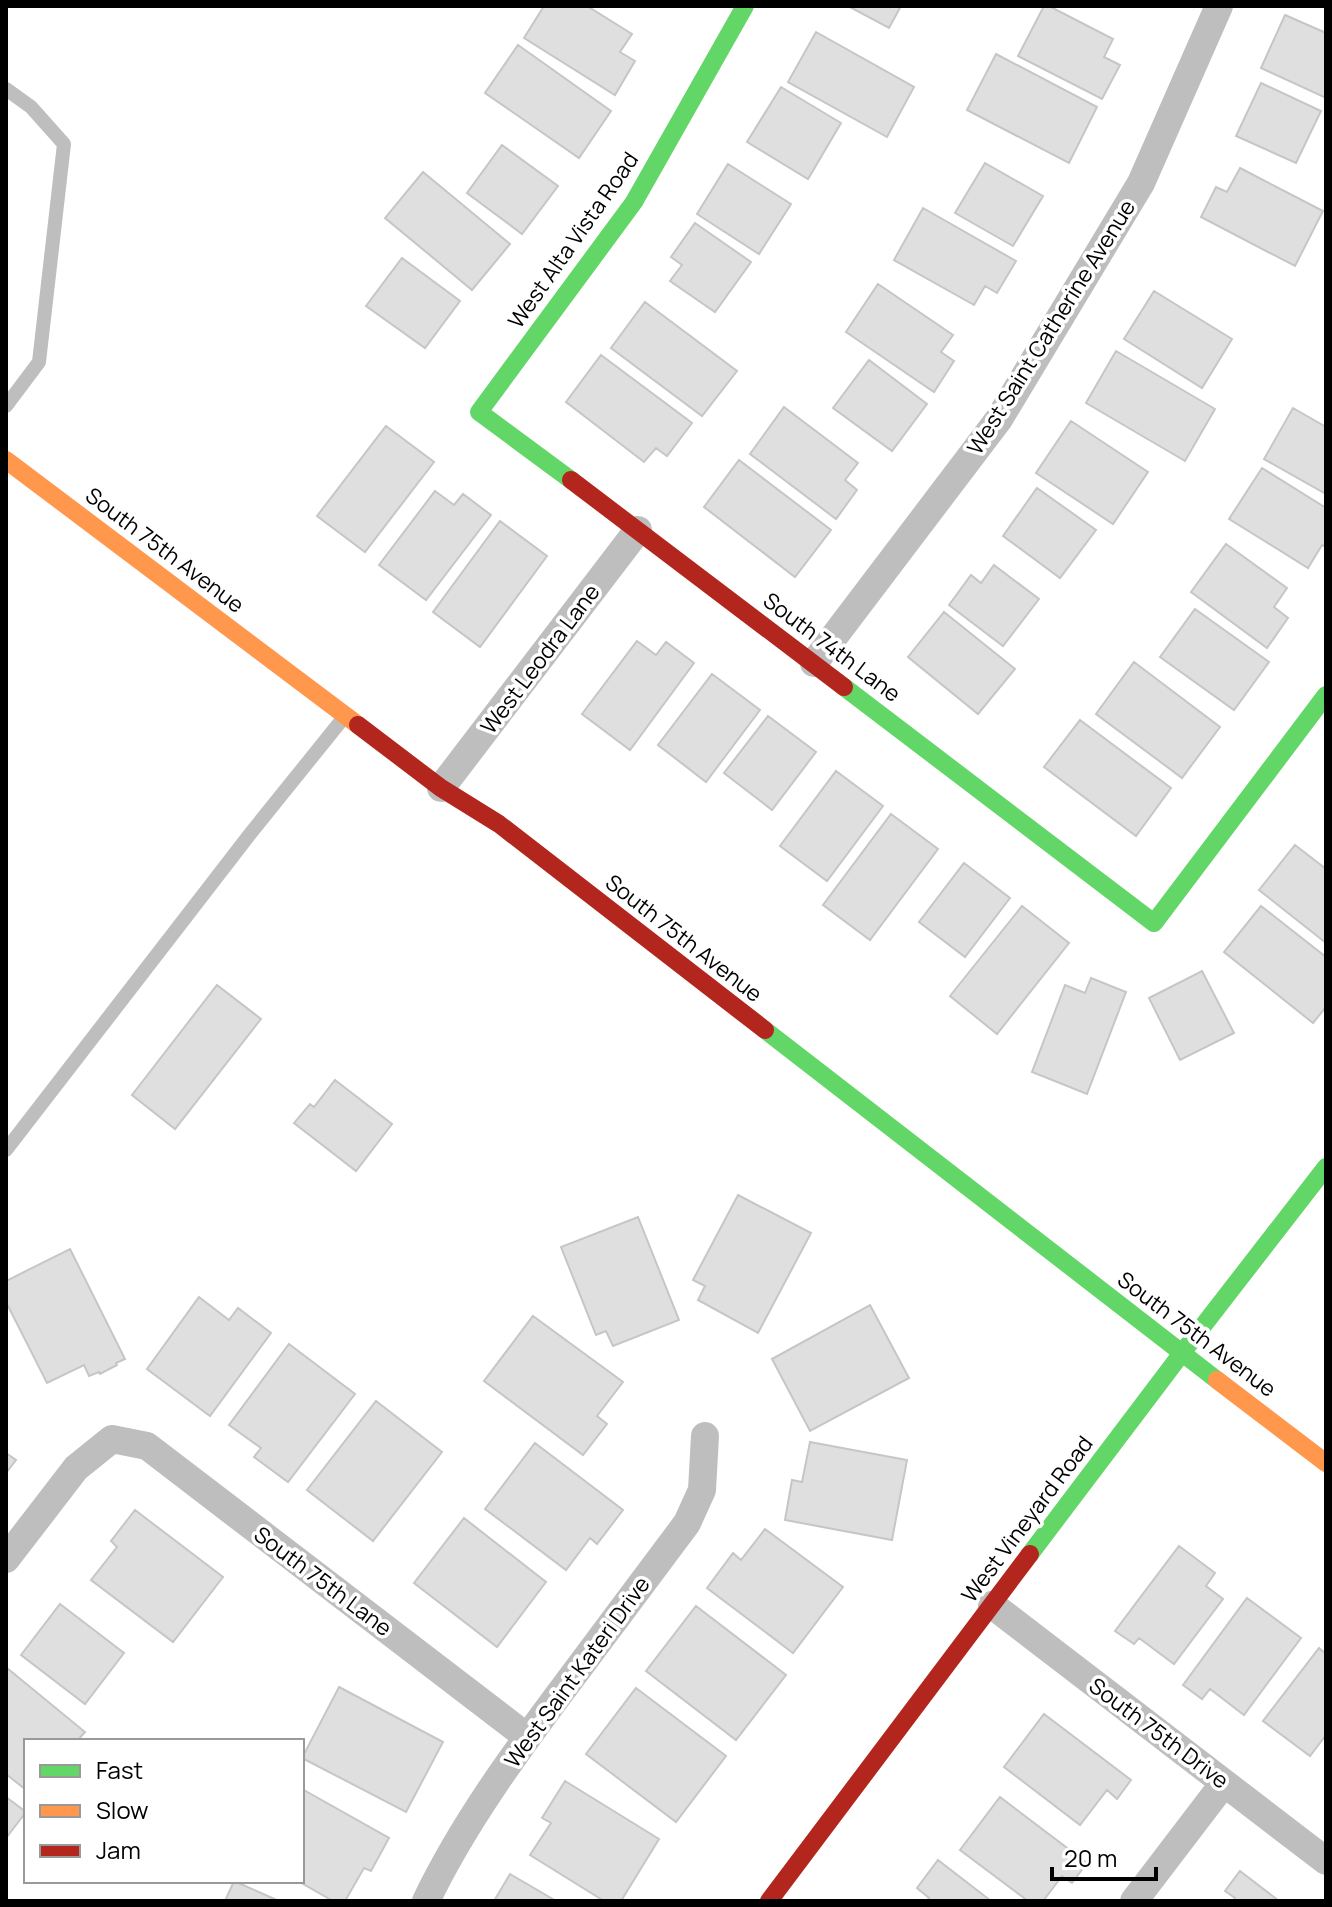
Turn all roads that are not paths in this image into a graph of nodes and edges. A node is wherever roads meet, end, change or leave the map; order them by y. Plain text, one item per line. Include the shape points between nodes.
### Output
1 (745, 6) edge
2 (1219, 6) edge
3 (6, 89) edge
4 (6, 406) edge
5 (479, 412) joint
6 (6, 460) edge
7 (638, 530) junction
8 (814, 663) junction
9 (1326, 695) edge
10 (345, 716) junction
11 (441, 788) junction
12 (6, 1150) edge
13 (1326, 1167) edge
14 (1182, 1353) junction
15 (705, 1436) dead end
16 (1326, 1463) edge
17 (6, 1559) edge
18 (992, 1605) junction
19 (527, 1737) junction
20 (1224, 1783) junction
21 (1326, 1861) edge
22 (426, 1901) edge
23 (769, 1901) edge
24 (1134, 1901) edge

1 - 5 street, West Alta Vista Road via 634,202
2 - 8 street, West Saint Catherine Avenue via 1141,183 999,419
3 - 4 lane via 31,107 64,144 39,362
5 - 7 street, South 74th Lane
6 - 10 street, South 75th Avenue
7 - 8 street, South 74th Lane
7 - 11 street, West Leodra Lane
8 - 9 street, South 74th Lane via 1154,923
10 - 11 street, South 75th Avenue
10 - 12 lane
11 - 14 street, South 75th Avenue via 510,833
13 - 14 street, West Vineyard Road
14 - 16 street, South 75th Avenue
14 - 18 street, West Vineyard Road
15 - 19 street, West Saint Kateri Drive via 702,1490 687,1523
17 - 19 street, South 75th Lane via 76,1468 112,1439 147,1446
18 - 20 street, South 75th Drive
18 - 23 street, West Vineyard Road
19 - 22 street, West Saint Kateri Drive
20 - 21 street, South 75th Drive
20 - 24 street

